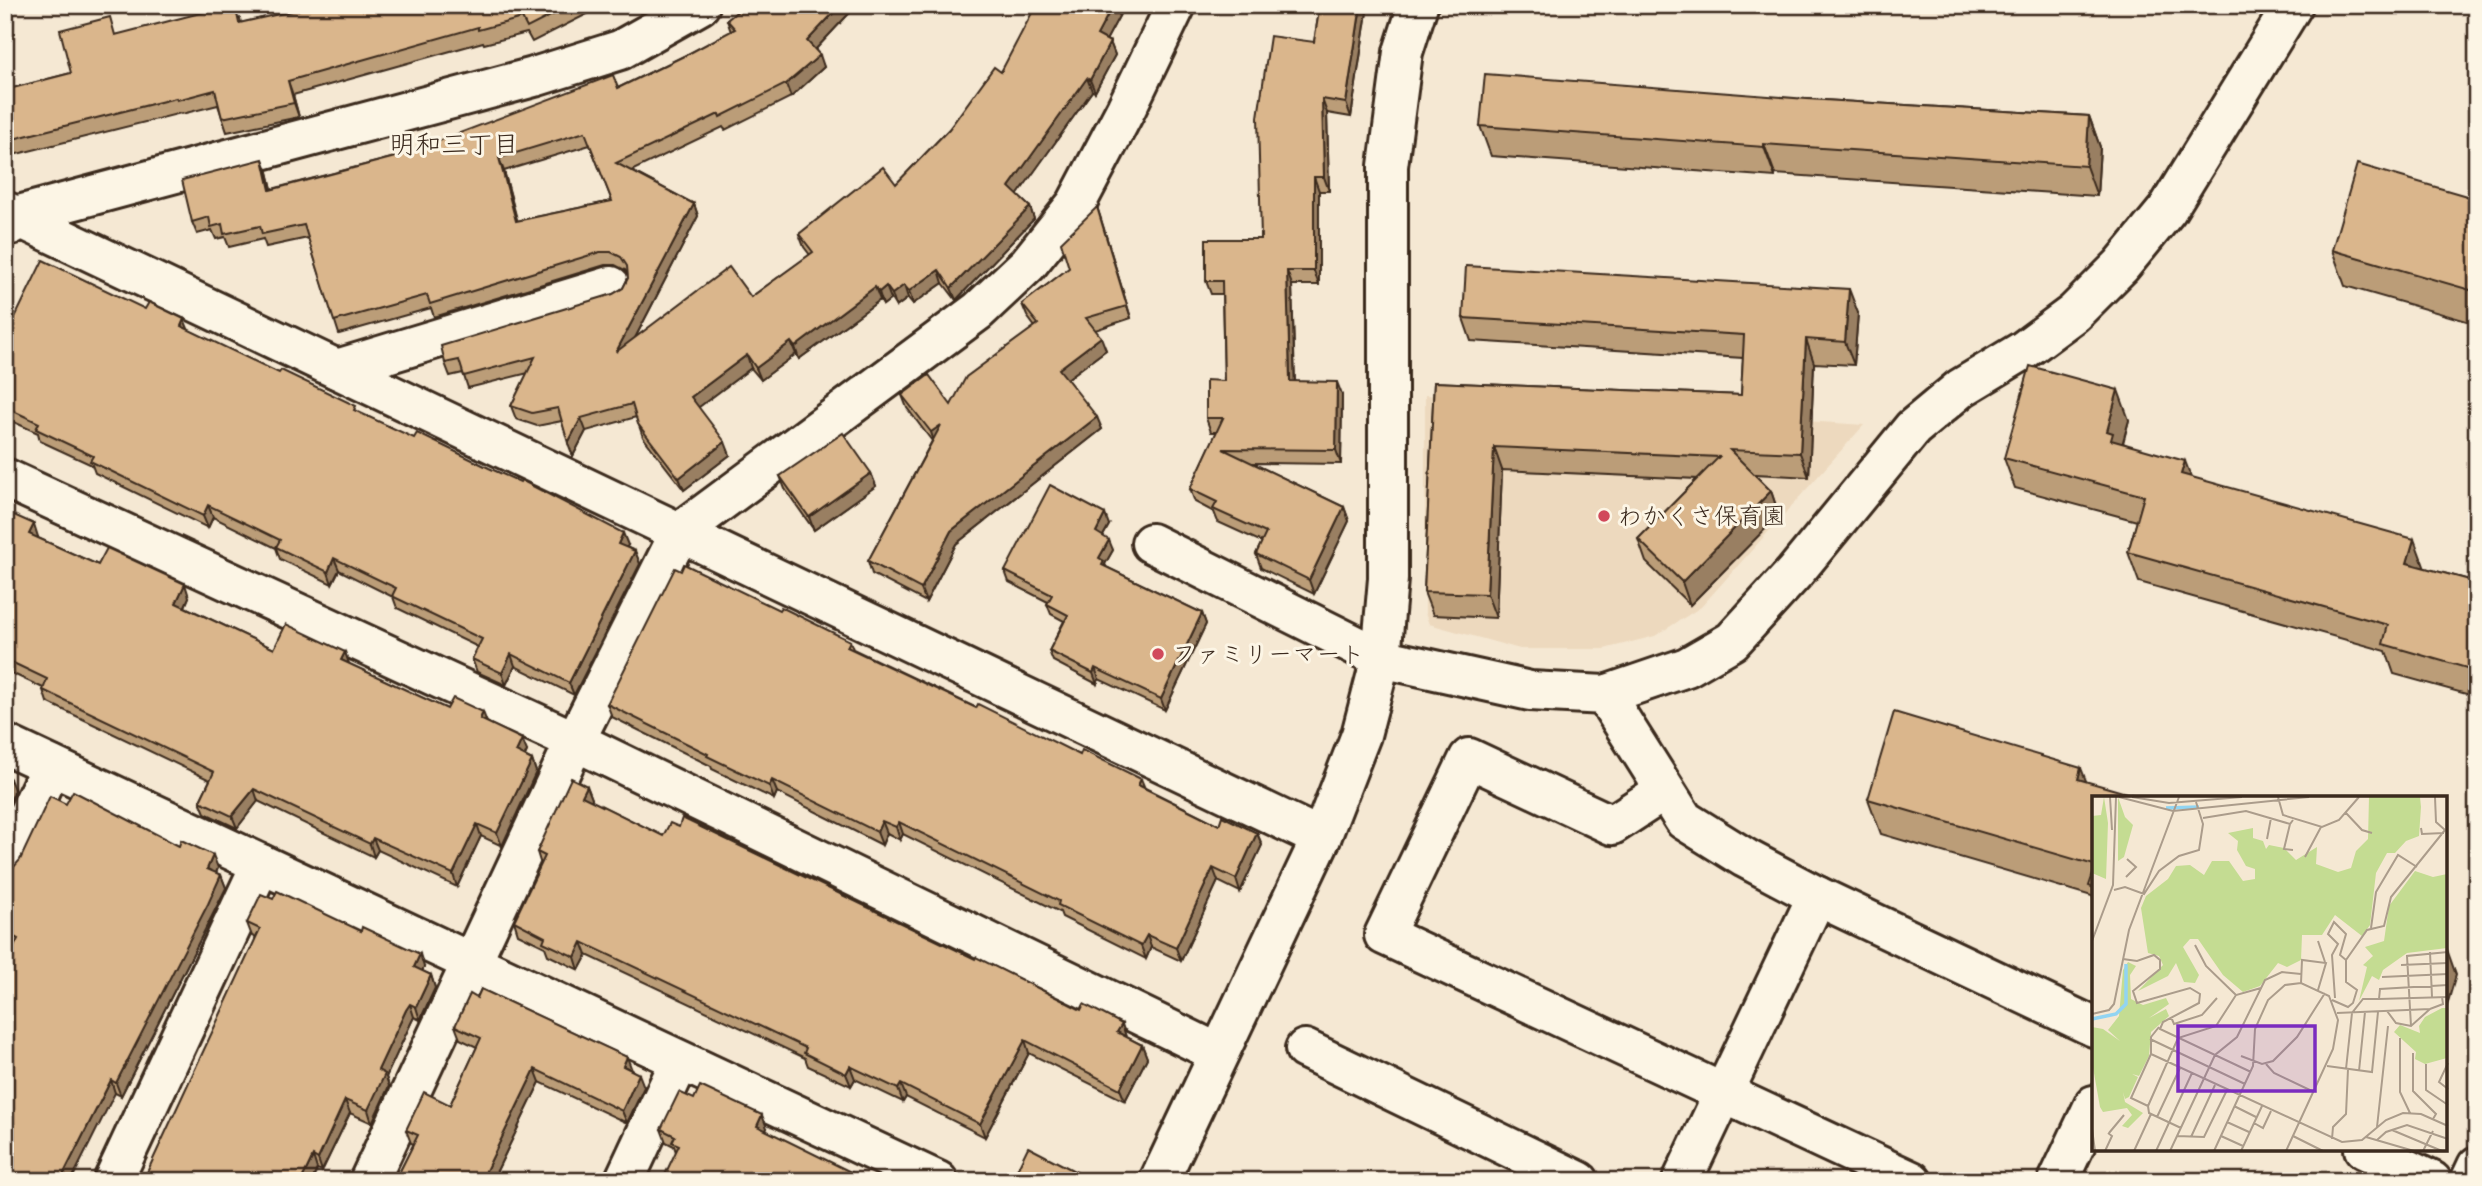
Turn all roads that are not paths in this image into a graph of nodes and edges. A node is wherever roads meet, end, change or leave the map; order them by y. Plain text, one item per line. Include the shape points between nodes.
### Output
1 (700, 5) edge
2 (1176, 5) edge
3 (1418, 5) edge
4 (2293, 5) edge
5 (9, 221) edge
6 (611, 286) dead end
7 (337, 369) junction
8 (5, 478) edge
9 (680, 532) junction
10 (1151, 543) dead end
11 (1381, 658) junction
12 (1605, 695) junction
13 (575, 741) junction
14 (5, 744) edge
15 (51, 766) junction
16 (1664, 791) junction
17 (1321, 838) junction
18 (5, 863) edge
19 (261, 864) junction
20 (1817, 896) junction
21 (471, 962) junction
22 (2092, 1026) edge
23 (1304, 1049) dead end
24 (1218, 1053) junction
25 (680, 1061) junction
26 (1724, 1094) junction
27 (2092, 1109) edge
28 (2368, 1151) edge
29 (2477, 1166) edge
30 (884, 1169) edge
31 (113, 1181) edge
32 (369, 1181) edge
33 (624, 1181) edge
34 (938, 1181) edge
35 (1159, 1181) edge
36 (1580, 1181) edge
37 (1682, 1181) edge
38 (1912, 1181) edge
39 (2058, 1181) edge
40 (2432, 1181) edge
41 (2470, 1181) edge

1 - 5 street via 620,50 547,73
2 - 9 street via 1076,204 1028,264 978,311
3 - 11 street via 1403,52 1388,166 1388,579
4 - 12 street via 2167,210 2121,266 2074,313 1961,388 1913,428 1732,641 1687,667
5 - 7 street
6 - 7 street
7 - 9 street
8 - 13 street
9 - 13 street
9 - 17 street
10 - 11 street
11 - 12 street via 1530,691
11 - 17 street via 1361,735
12 - 16 street
13 - 21 street
13 - 24 street
14 - 15 street
15 - 18 street
15 - 19 street
16 - 20 street via 1684,820
16 - 26 street via 1612,825 1469,758 1384,935
17 - 24 street
19 - 21 street
19 - 31 street
20 - 22 street
20 - 26 street
21 - 25 street
21 - 32 street
23 - 36 street
24 - 35 street
25 - 30 street
25 - 33 street
26 - 37 street
26 - 38 street
27 - 39 street
28 - 40 street
29 - 41 street
30 - 34 street

